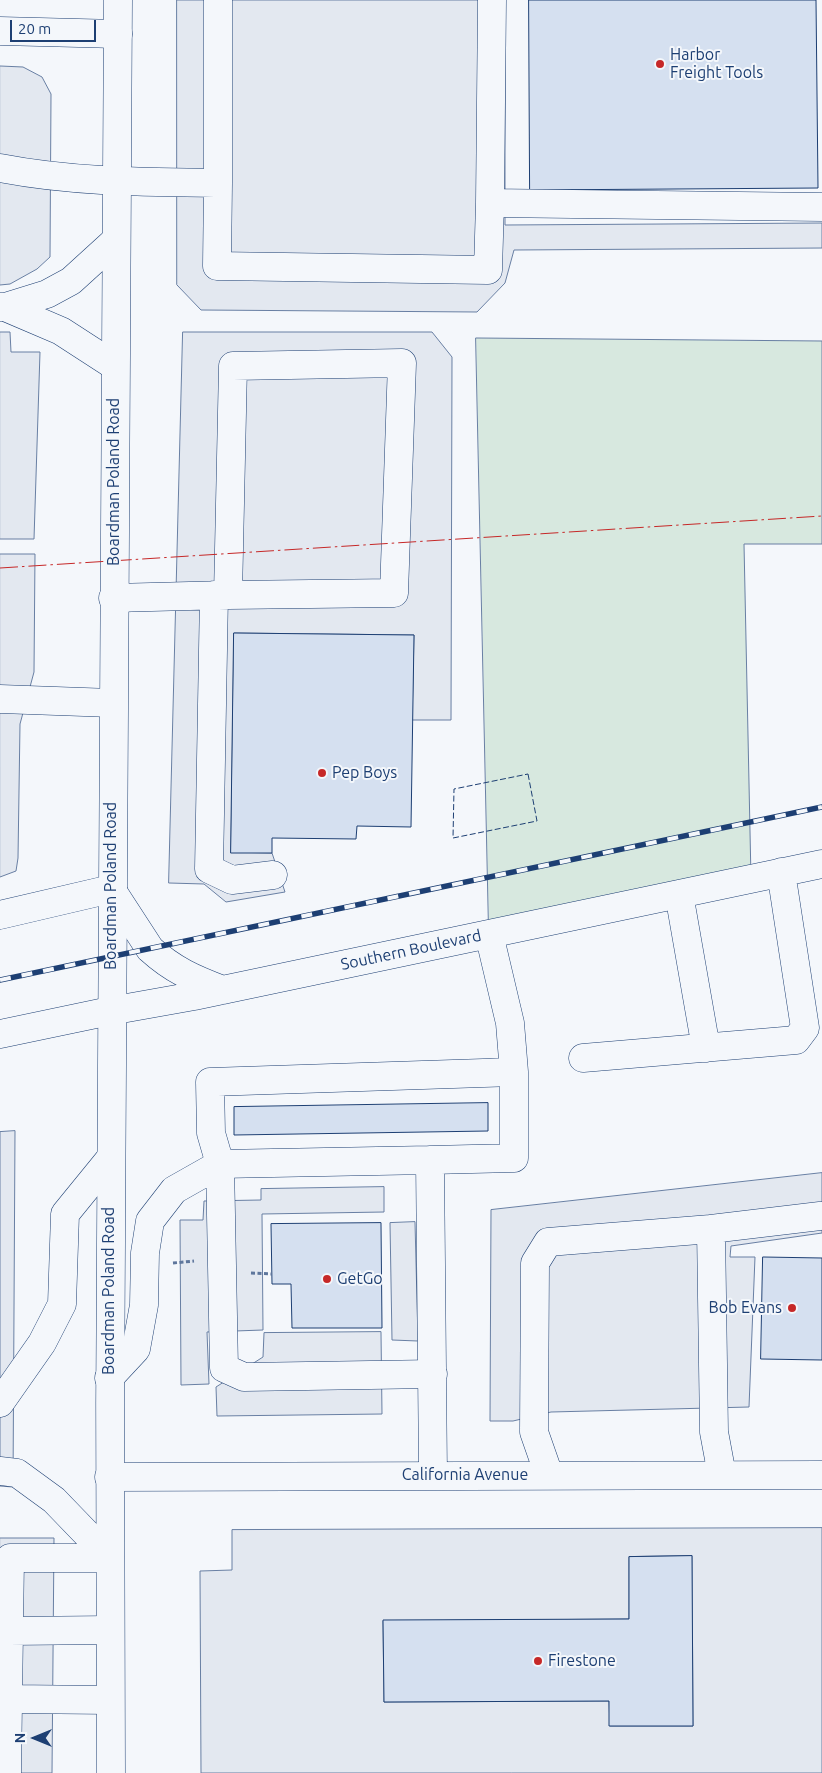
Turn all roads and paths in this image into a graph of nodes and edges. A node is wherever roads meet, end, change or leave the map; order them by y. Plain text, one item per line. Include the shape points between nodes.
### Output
1 (118, 0) edge
2 (218, 0) edge
3 (492, 0) edge
4 (0, 32) edge
5 (118, 34) junction
6 (0, 168) edge
7 (117, 182) junction
8 (218, 183) junction
9 (490, 203) junction
10 (822, 206) edge
11 (116, 240) junction
12 (3, 307) edge
13 (115, 366) junction
14 (221, 595) junction
15 (113, 598) junction
16 (0, 699) edge
17 (112, 703) junction
18 (822, 864) edge
19 (781, 872) junction
20 (273, 875) dead end
21 (111, 889) junction
22 (678, 894) junction
23 (0, 915) edge
24 (489, 934) junction
25 (222, 990) junction
26 (110, 1011) junction
27 (0, 1034) edge
28 (706, 1048) junction
29 (583, 1058) dead end
30 (514, 1072) junction
31 (110, 1160) junction
32 (430, 1160) junction
33 (220, 1164) junction
34 (820, 1216) dead end
35 (711, 1229) junction
36 (433, 1374) junction
37 (109, 1378) junction
38 (0, 1403) edge
39 (0, 1471) edge
40 (433, 1475) junction
41 (549, 1475) junction
42 (722, 1475) junction
43 (822, 1475) edge
44 (109, 1476) junction
45 (110, 1558) junction
46 (110, 1630) junction
47 (9, 1632) junction
48 (8, 1699) junction
49 (110, 1700) junction
50 (7, 1773) edge
51 (111, 1773) edge

1 - 5 street, Boardman Poland Road
2 - 8 street
3 - 9 street
4 - 5 street
5 - 7 street, Boardman Poland Road
6 - 7 street
7 - 8 street
7 - 11 street, Boardman Poland Road
8 - 9 street via 217,266 488,270
9 - 10 street
11 - 12 street via 71,281 47,294
11 - 13 street, Boardman Poland Road
12 - 13 street via 61,331
13 - 15 street, Boardman Poland Road
14 - 14 street via 232,366 402,363 394,593
14 - 15 street
14 - 20 street via 209,869 232,880
15 - 17 street, Boardman Poland Road
16 - 17 street
17 - 21 street, Boardman Poland Road
18 - 19 street, Southern Boulevard
19 - 22 street, Southern Boulevard
19 - 28 street via 805,1028 796,1040
21 - 23 street
21 - 25 street via 150,949 186,975
21 - 26 street, Boardman Poland Road
22 - 24 street, Southern Boulevard
22 - 28 street
24 - 25 street, Southern Boulevard
24 - 30 street via 510,1023
25 - 26 street, Southern Boulevard
26 - 27 street, Southern Boulevard
26 - 31 street, Boardman Poland Road
28 - 29 street
30 - 32 street via 514,1158
30 - 33 street via 210,1082 211,1133
31 - 37 street, Boardman Poland Road
31 - 38 street via 65,1214 62,1304 42,1343
32 - 33 street
32 - 36 street
33 - 36 street via 224,1368 244,1377
33 - 37 street via 174,1190 150,1221 145,1253 144,1304 136,1349
34 - 35 street
35 - 41 street via 548,1242 535,1263 534,1432
35 - 42 street via 714,1432
36 - 40 street
37 - 44 street, Boardman Poland Road
39 - 45 street via 17,1473 54,1500
40 - 41 street, California Avenue
40 - 44 street, California Avenue
41 - 42 street, California Avenue
42 - 43 street, California Avenue
44 - 45 street, Boardman Poland Road
45 - 46 street, Boardman Poland Road
45 - 47 street via 10,1558
46 - 47 street
46 - 49 street, Boardman Poland Road
47 - 48 street
48 - 49 street
48 - 50 street
49 - 51 street, Boardman Poland Road

